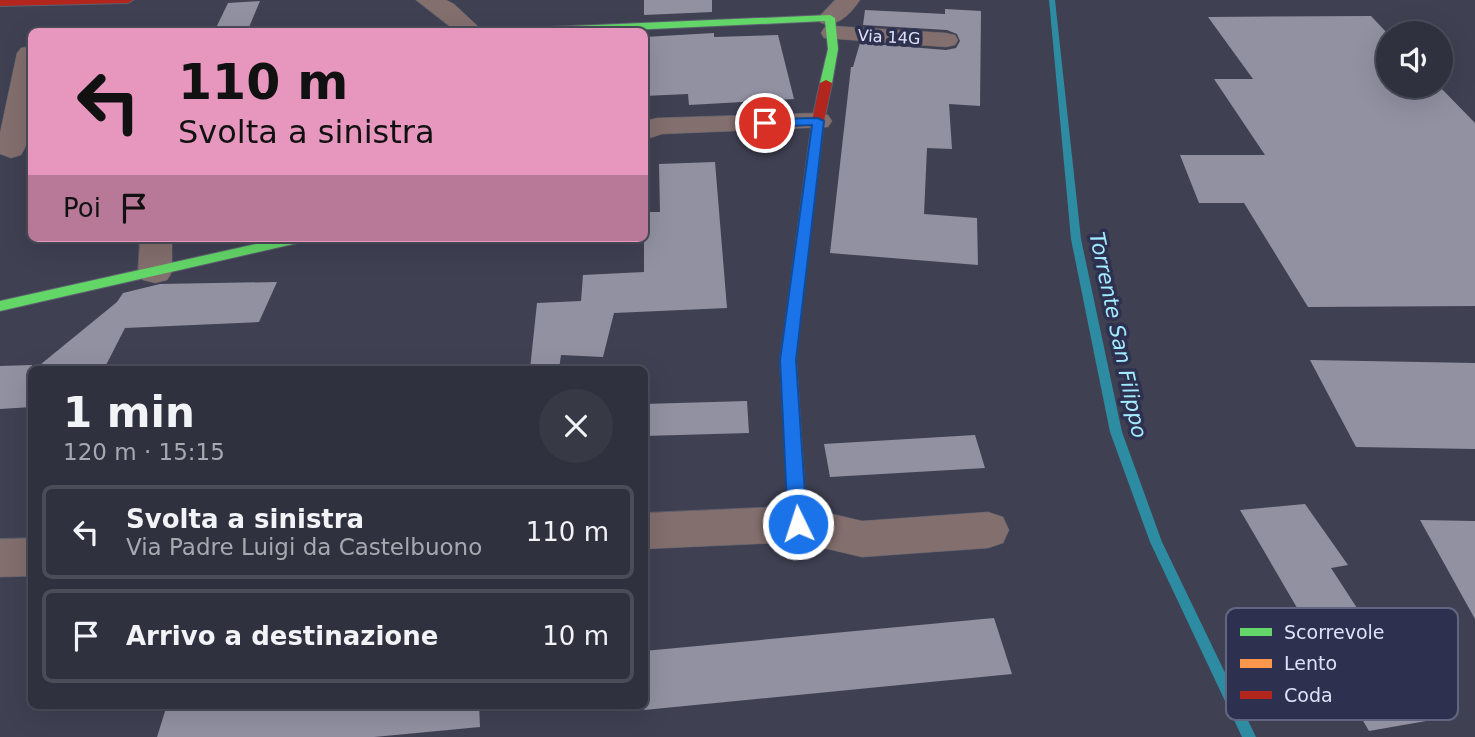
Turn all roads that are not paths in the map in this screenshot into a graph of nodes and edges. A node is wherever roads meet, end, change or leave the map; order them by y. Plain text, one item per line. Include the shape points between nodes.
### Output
1 (128, 0) edge
2 (428, 0) edge
3 (848, 0) edge
4 (0, 3) edge
5 (832, 26) junction
6 (467, 28) edge
7 (648, 28) edge
8 (946, 40) dead end
9 (24, 54) edge
10 (818, 121) junction
11 (648, 128) edge
12 (14, 149) edge
13 (156, 242) edge
14 (285, 242) edge
15 (155, 272) junction
16 (0, 306) edge
17 (798, 524) junction
18 (988, 530) dead end
19 (648, 531) edge
20 (28, 557) edge
21 (0, 558) edge

1 - 4 street
2 - 6 street
3 - 5 street
5 - 7 street
5 - 8 street, Via 14G
5 - 10 street via 833,49
9 - 12 street
10 - 11 street
10 - 17 street via 788,360
13 - 15 street
14 - 15 street
15 - 16 street
17 - 18 street via 862,539
17 - 19 street
20 - 21 street

